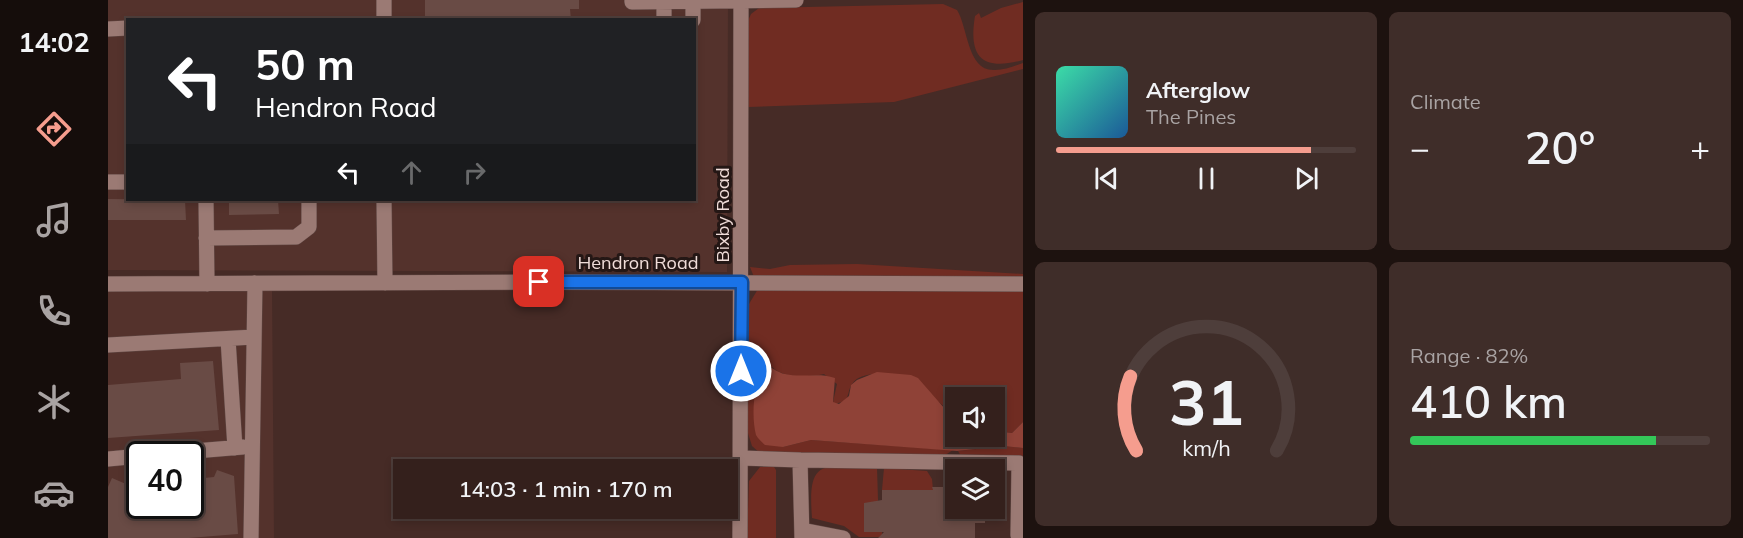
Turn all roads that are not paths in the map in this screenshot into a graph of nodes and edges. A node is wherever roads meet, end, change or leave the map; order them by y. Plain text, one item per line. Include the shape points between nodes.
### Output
1 (384, 0) edge
2 (632, 0) edge
3 (796, 0) edge
4 (664, 1) edge
5 (693, 1) edge
6 (741, 1) edge
7 (384, 18) edge
8 (664, 18) edge
9 (693, 18) edge
10 (126, 28) edge
11 (108, 29) edge
12 (108, 182) edge
13 (126, 182) edge
14 (206, 201) edge
15 (309, 201) edge
16 (384, 201) edge
17 (206, 238) junction
18 (742, 282) junction
19 (255, 283) junction
20 (385, 283) junction
21 (108, 284) edge
22 (207, 284) junction
23 (1023, 284) edge
24 (254, 337) junction
25 (228, 339) junction
26 (108, 345) edge
27 (252, 446) junction
28 (235, 448) junction
29 (204, 450) edge
30 (126, 457) edge
31 (741, 458) junction
32 (108, 459) edge
33 (800, 460) junction
34 (1021, 464) edge
35 (802, 534) edge
36 (1018, 535) dead end
37 (251, 538) edge
38 (741, 538) edge
39 (843, 538) edge

1 - 7 street
2 - 4 street
3 - 6 street
4 - 5 street
4 - 8 street
5 - 6 street
5 - 9 street
6 - 18 street, Bixby Road
10 - 11 street
12 - 13 street
14 - 17 street
15 - 17 street via 309,227 296,237
16 - 20 street
17 - 22 street
18 - 20 street, Hendron Road
18 - 23 street, Hendron Road
18 - 31 street, Bixby Road
19 - 20 street, Hendron Road
19 - 22 street, Hendron Road
19 - 24 street
21 - 22 street, Hendron Road
24 - 25 street
24 - 27 street
25 - 26 street
25 - 28 street
27 - 28 street
27 - 37 street
28 - 29 street
30 - 32 street
31 - 33 street
31 - 38 street, Bixby Road
33 - 34 street
33 - 35 street
34 - 36 street
35 - 39 street

